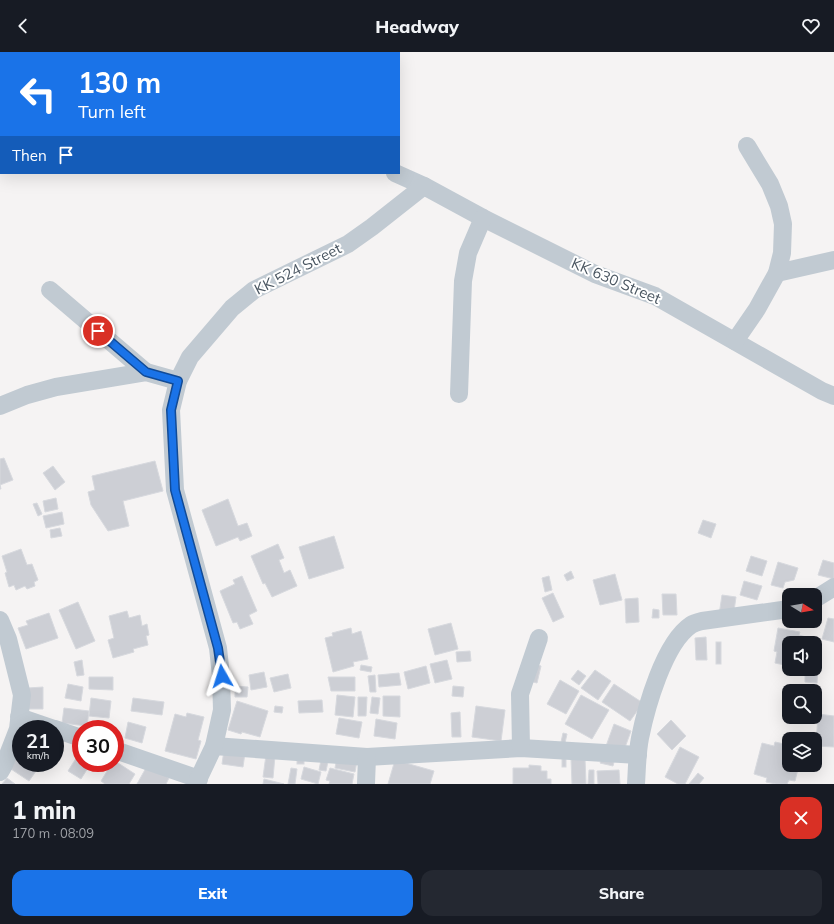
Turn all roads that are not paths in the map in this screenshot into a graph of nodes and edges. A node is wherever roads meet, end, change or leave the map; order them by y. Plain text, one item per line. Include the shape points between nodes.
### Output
1 (747, 146) dead end
2 (397, 174) edge
3 (424, 186) junction
4 (483, 218) junction
5 (834, 260) edge
6 (777, 273) junction
7 (50, 290) dead end
8 (735, 341) junction
9 (146, 372) junction
10 (178, 381) junction
11 (460, 394) dead end
12 (834, 396) edge
13 (0, 406) edge
14 (834, 587) edge
15 (822, 595) edge
16 (782, 611) edge
17 (0, 624) edge
18 (539, 638) dead end
19 (19, 717) junction
20 (28, 720) edge
21 (214, 746) junction
22 (521, 748) junction
23 (124, 754) edge
24 (638, 755) junction
25 (367, 757) junction
26 (0, 772) edge
27 (197, 782) edge
28 (366, 784) edge
29 (636, 784) edge

1 - 6 street via 770,184 779,206 783,224 782,253
2 - 3 street, KK 630 Street
3 - 4 street, KK 630 Street
3 - 10 street, KK 524 Street via 348,244 254,290 232,308 190,358
4 - 8 street, KK 630 Street via 596,274 655,296
4 - 11 street via 468,253 463,281
5 - 6 street
6 - 8 street
7 - 9 street
8 - 12 street, KK 630 Street
9 - 10 street
9 - 13 street via 56,387
10 - 21 street, KK 524 Street via 171,410 175,490 218,648 222,676 222,710
14 - 15 street
16 - 24 street via 702,621 682,632 668,654 651,692
17 - 19 street via 8,639 22,695
18 - 22 street via 520,694
19 - 20 street
19 - 26 street via 18,729
21 - 25 street
21 - 27 street, KK 524 Street
22 - 24 street
22 - 25 street
23 - 27 street
24 - 29 street
25 - 28 street

